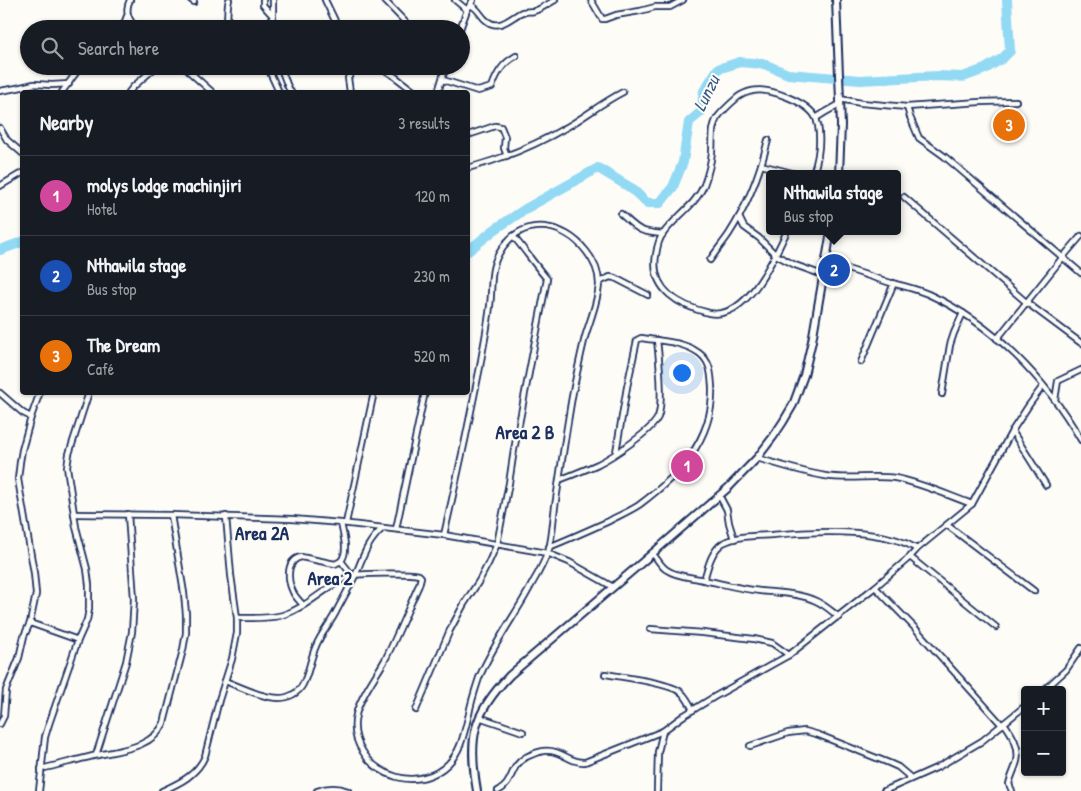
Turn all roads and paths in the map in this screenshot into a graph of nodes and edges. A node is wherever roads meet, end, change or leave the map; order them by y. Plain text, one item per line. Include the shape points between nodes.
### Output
1 (130, 0) edge
2 (229, 0) edge
3 (263, 0) edge
4 (273, 0) edge
5 (326, 0) edge
6 (384, 0) edge
7 (455, 0) edge
8 (555, 0) edge
9 (591, 0) edge
10 (683, 0) edge
11 (836, 0) edge
12 (472, 2) edge
13 (467, 10) junction
14 (127, 16) junction
15 (273, 16) junction
16 (125, 20) edge
17 (129, 20) edge
18 (228, 20) edge
19 (271, 20) edge
20 (335, 20) edge
21 (403, 20) edge
22 (463, 20) edge
23 (516, 56) dead end
24 (75, 75) edge
25 (147, 75) edge
26 (192, 75) edge
27 (271, 75) edge
28 (283, 75) edge
29 (350, 75) edge
30 (392, 75) edge
31 (444, 75) edge
32 (443, 80) junction
33 (69, 84) junction
34 (64, 90) edge
35 (131, 90) edge
36 (208, 90) edge
37 (278, 90) edge
38 (290, 90) edge
39 (350, 90) edge
40 (412, 90) edge
41 (439, 90) edge
42 (0, 91) edge
43 (623, 92) dead end
44 (1016, 101) dead end
45 (840, 102) junction
46 (907, 107) junction
47 (816, 118) junction
48 (0, 128) edge
49 (470, 134) edge
50 (768, 140) dead end
51 (20, 150) edge
52 (507, 156) junction
53 (761, 165) junction
54 (470, 167) edge
55 (780, 170) edge
56 (814, 170) edge
57 (840, 170) edge
58 (20, 174) edge
59 (0, 186) edge
60 (904, 197) dead end
61 (621, 214) dead end
62 (739, 217) junction
63 (662, 234) junction
64 (785, 235) edge
65 (829, 235) edge
66 (513, 236) junction
67 (1081, 236) edge
68 (776, 254) junction
69 (1063, 257) junction
70 (710, 260) dead end
71 (826, 262) junction
72 (1081, 273) edge
73 (823, 275) junction
74 (599, 282) junction
75 (894, 283) junction
76 (648, 295) dead end
77 (1026, 302) junction
78 (963, 313) junction
79 (997, 339) junction
80 (657, 340) junction
81 (1081, 343) edge
82 (861, 362) dead end
83 (1081, 370) edge
84 (1044, 386) junction
85 (0, 393) edge
86 (942, 394) dead end
87 (39, 395) edge
88 (88, 395) edge
89 (373, 395) edge
90 (424, 395) edge
91 (1055, 400) junction
92 (31, 417) junction
93 (1078, 430) edge
94 (1012, 431) junction
95 (1081, 440) edge
96 (616, 452) junction
97 (758, 458) junction
98 (559, 480) junction
99 (1046, 485) dead end
100 (719, 495) junction
101 (972, 504) junction
102 (74, 514) junction
103 (128, 514) junction
104 (170, 514) junction
105 (226, 516) junction
106 (344, 523) junction
107 (947, 525) junction
108 (383, 528) junction
109 (396, 529) junction
110 (444, 534) junction
111 (734, 539) junction
112 (497, 544) junction
113 (549, 547) junction
114 (917, 549) junction
115 (547, 552) junction
116 (652, 553) junction
117 (910, 557) junction
118 (341, 562) junction
119 (354, 575) junction
120 (704, 580) junction
121 (613, 587) junction
122 (875, 587) junction
123 (1034, 591) dead end
124 (303, 605) junction
125 (838, 617) junction
126 (237, 618) junction
127 (30, 622) junction
128 (996, 628) dead end
129 (650, 629) dead end
130 (78, 640) junction
131 (1081, 648) edge
132 (789, 655) junction
133 (606, 674) dead end
134 (225, 681) junction
135 (1048, 686) edge
136 (1021, 709) edge
137 (416, 710) dead end
138 (693, 710) junction
139 (479, 717) junction
140 (0, 724) edge
141 (1003, 724) junction
142 (663, 731) junction
143 (523, 732) dead end
144 (472, 744) junction
145 (461, 745) junction
146 (750, 746) dead end
147 (96, 756) junction
148 (41, 769) junction
149 (911, 778) junction
150 (39, 791) edge
151 (163, 791) edge
152 (317, 791) edge
153 (348, 791) edge
154 (477, 791) edge
155 (498, 791) edge
156 (657, 791) edge
157 (884, 791) edge
158 (1012, 791) edge

1 - 14 street
2 - 18 street
3 - 15 street via 263,5
4 - 15 street
5 - 20 street
6 - 21 street
7 - 13 street
8 - 12 street via 498,24 486,21
9 - 10 street via 602,19 655,7 670,7
11 - 45 main road
12 - 13 street
13 - 22 street
14 - 16 street
14 - 17 street
15 - 19 street
23 - 32 street via 501,68 492,87 478,91
24 - 33 street
25 - 35 street
26 - 36 street
27 - 37 street
28 - 38 street
29 - 39 street
30 - 40 street
31 - 32 street
32 - 41 street
33 - 34 street
33 - 42 street via 34,84
43 - 52 street via 568,127
44 - 46 street
45 - 46 street
45 - 47 street
45 - 57 main road
46 - 69 street via 919,138
47 - 56 street via 820,145
47 - 63 street via 800,103 789,98 753,90 740,95 717,120 704,187
48 - 51 street via 7,140
49 - 52 street via 494,126 501,127
50 - 53 street
52 - 54 street
53 - 55 street
53 - 62 street
58 - 59 street
60 - 77 street
61 - 63 street via 636,228
62 - 68 street via 744,227
62 - 70 street
63 - 68 street via 655,262 656,274 664,290 687,306 709,313 726,313 755,290
64 - 68 street
65 - 71 main road
66 - 74 street via 524,229 536,227 561,230 582,246 593,260
66 - 110 street via 492,271 480,365
66 - 112 street via 547,279
67 - 69 street
68 - 73 street
69 - 72 street
69 - 77 street
71 - 73 main road
71 - 75 street
73 - 97 main road via 804,375 793,405
74 - 76 street via 615,278
74 - 98 street via 583,346
75 - 78 street via 927,294
75 - 82 street
77 - 79 street
77 - 81 street
78 - 79 street
78 - 86 street via 952,340
79 - 84 street
80 - 96 street via 661,393 658,416 643,433
80 - 96 street via 637,340
80 - 113 street via 690,348 704,358 710,368 712,392 704,434 677,472 658,490 636,506
83 - 91 street via 1058,381
84 - 91 street
84 - 94 street
85 - 92 street
87 - 92 street
88 - 102 street via 68,460
89 - 106 street
90 - 109 street
91 - 93 street
92 - 127 street via 18,479 36,589
93 - 95 street
94 - 99 street
94 - 101 street
96 - 98 street via 598,464
97 - 100 main road
97 - 101 street via 825,476 895,478
98 - 113 street
100 - 111 street via 727,510
100 - 116 main road
101 - 107 street
102 - 103 street
102 - 130 street via 87,568 90,599 87,620
103 - 104 street
103 - 147 street via 134,599 132,632 126,662
104 - 105 street
104 - 147 street via 184,593 186,633 164,723 152,738 127,750
105 - 106 street
105 - 126 street
106 - 108 street
106 - 118 street via 345,555
107 - 114 street
107 - 123 street
108 - 109 street
108 - 119 street via 368,546
109 - 110 street
110 - 112 street
111 - 114 street via 825,532 874,535 905,542
111 - 120 street via 716,549
112 - 115 street
112 - 137 street via 450,630
113 - 115 street
114 - 117 street
115 - 121 street
115 - 145 street via 483,670
116 - 120 street via 668,572
116 - 121 main road
117 - 122 street
117 - 128 street
118 - 119 street
118 - 124 street via 335,564 301,557 293,561 289,572 292,588
119 - 124 street
119 - 134 street via 316,645 298,691 286,697 270,697
119 - 145 street via 416,574 421,577 389,652 355,714 359,747 365,757 397,776 423,778 446,766
120 - 125 street via 808,598
121 - 139 main road via 510,675 495,690
122 - 125 street
122 - 141 street
124 - 126 street via 278,616
125 - 132 street
126 - 134 street via 235,646
127 - 130 street
127 - 140 street via 6,690 4,716
129 - 132 street via 754,639 772,643
130 - 148 street via 49,724
131 - 135 street via 1066,670
132 - 138 street
133 - 138 street via 677,689
134 - 151 street via 201,764 190,776
136 - 141 street
138 - 142 street
139 - 143 street
139 - 144 main road
141 - 149 street via 982,741 938,767
141 - 158 street via 1017,748 1018,757 1009,784
142 - 155 street via 585,762 551,751 536,752 518,765 505,787
142 - 156 street via 658,752
144 - 145 street
144 - 154 main road
146 - 149 street via 788,733 805,731 890,763
147 - 148 street
148 - 150 street
149 - 157 street
152 - 153 street via 331,788

